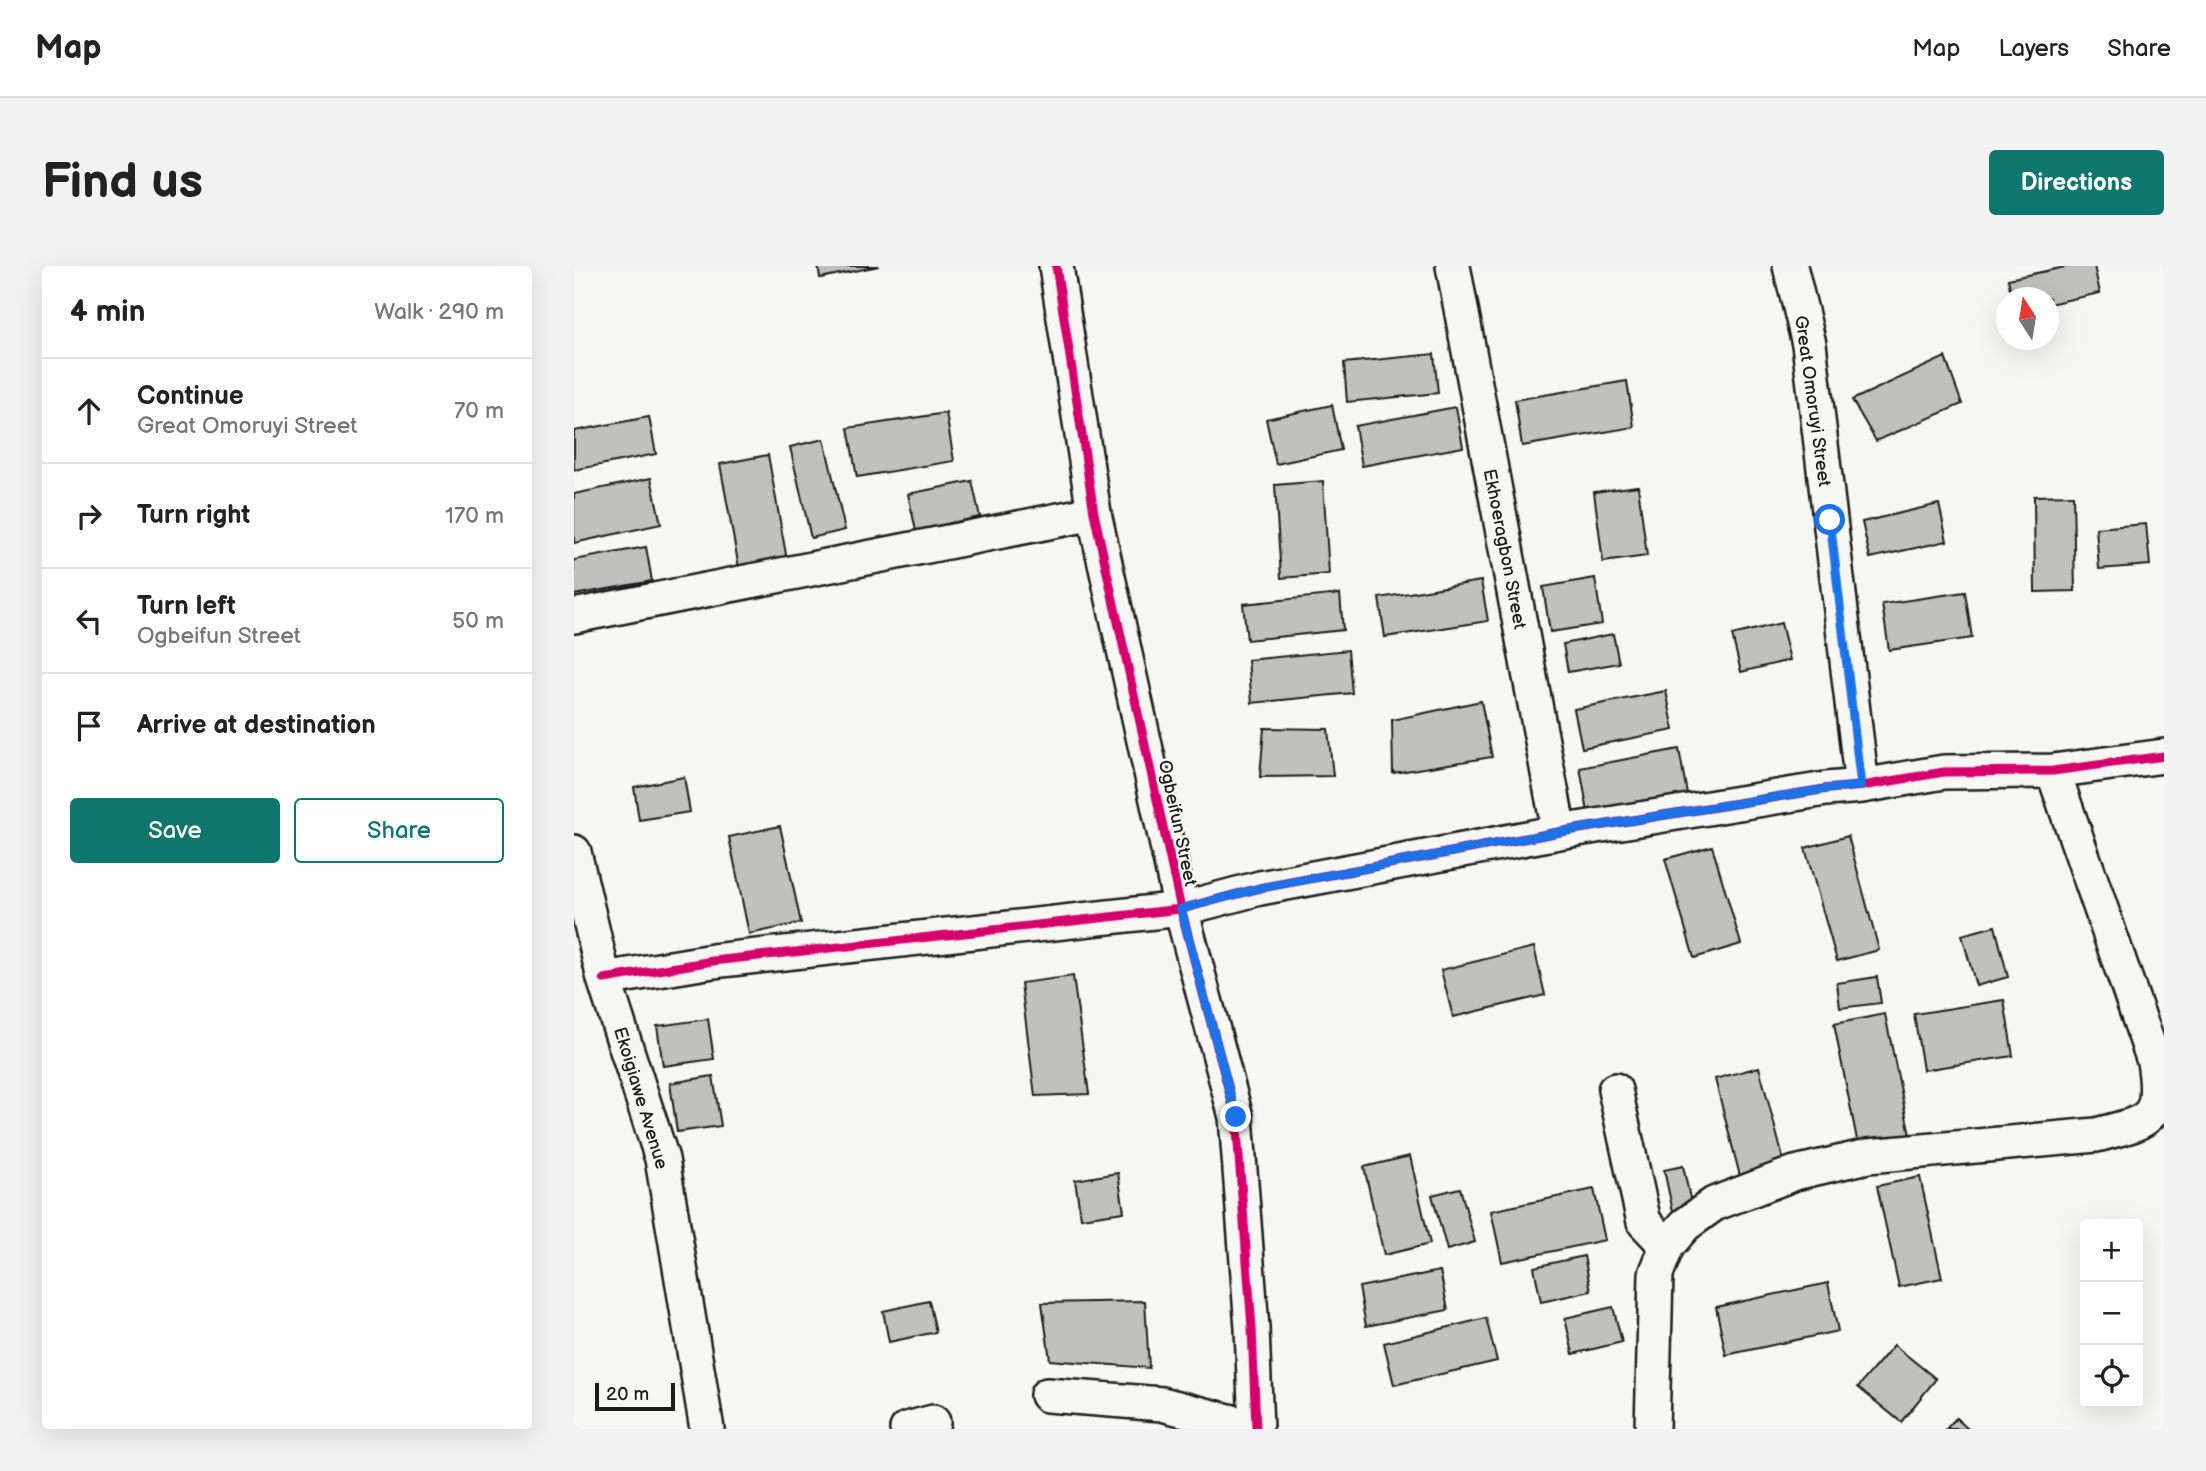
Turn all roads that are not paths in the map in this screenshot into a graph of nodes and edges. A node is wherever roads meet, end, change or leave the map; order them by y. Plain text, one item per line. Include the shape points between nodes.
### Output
1 (1056, 266) edge
2 (1453, 266) edge
3 (1790, 266) edge
4 (1094, 513) junction
5 (574, 617) edge
6 (2164, 756) edge
7 (2053, 771) junction
8 (1861, 786) junction
9 (1559, 832) junction
10 (574, 852) edge
11 (1181, 909) junction
12 (604, 979) junction
13 (1615, 1090) dead end
14 (1667, 1246) junction
15 (1047, 1395) dead end
16 (707, 1429) edge
17 (1256, 1429) edge
18 (1651, 1429) edge

1 - 4 street, Ogbeifun Street
2 - 9 street, Ekhoeragbon Street
3 - 8 street, Great Omoruyi Street via 1809,344
4 - 5 street
4 - 11 street, Ogbeifun Street
6 - 7 street
7 - 8 street via 1944,772
7 - 14 street via 2154,1061 2158,1088 2149,1117 2096,1135 1868,1156 1795,1173 1714,1204 1685,1225
8 - 9 street
9 - 11 street via 1260,888
10 - 12 street, Ekoigiawe Avenue
11 - 12 street via 713,961
11 - 17 street, Ogbeifun Street via 1236,1117
12 - 16 street, Ekoigiawe Avenue via 662,1159
13 - 14 street via 1644,1222
14 - 18 street via 1656,1274
15 - 17 street via 1162,1404

